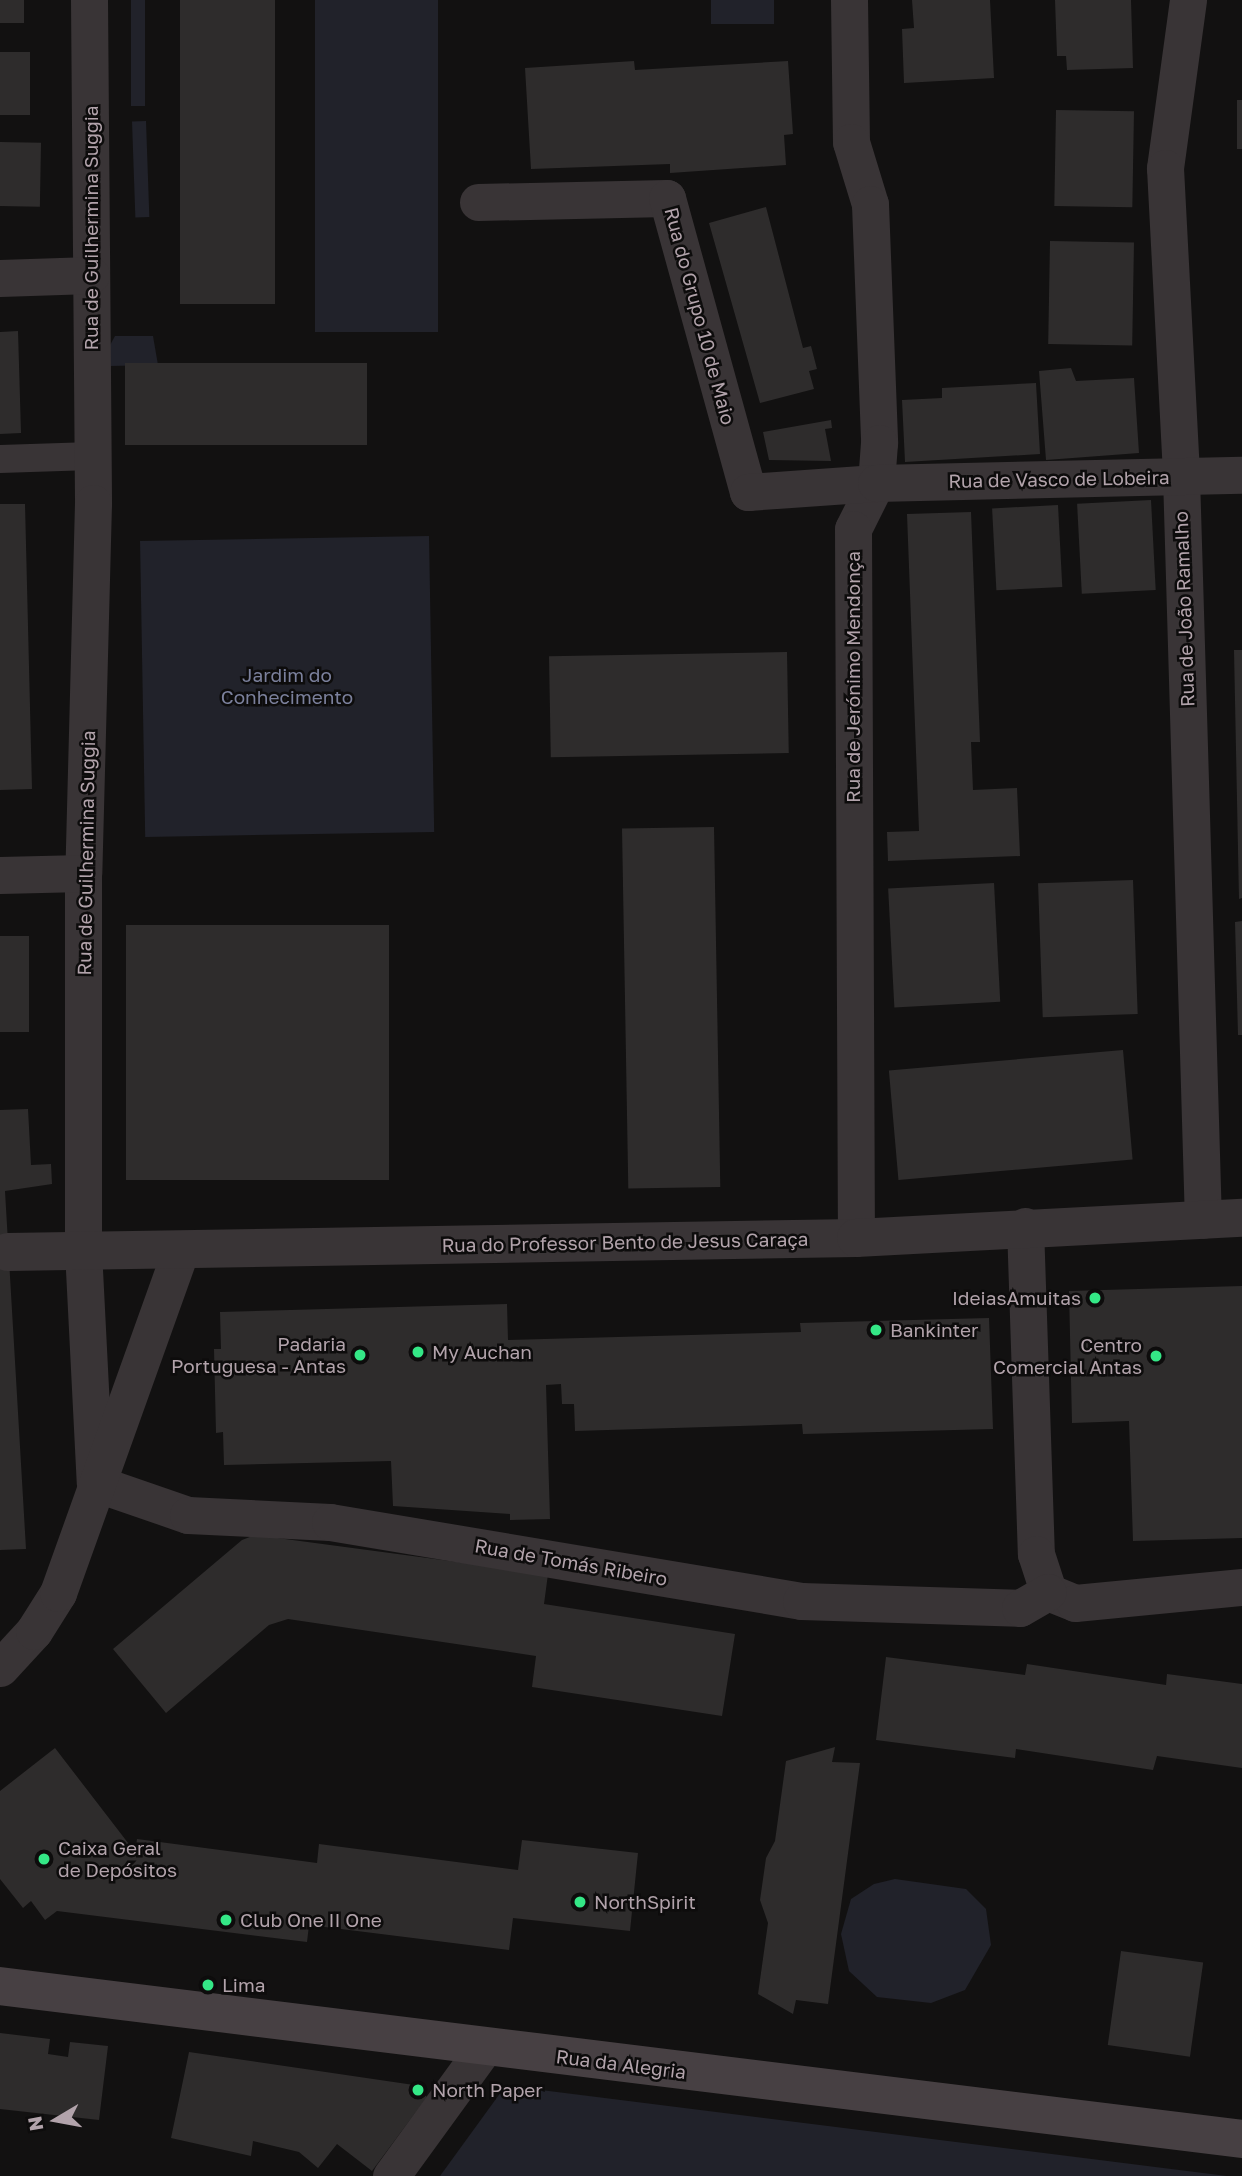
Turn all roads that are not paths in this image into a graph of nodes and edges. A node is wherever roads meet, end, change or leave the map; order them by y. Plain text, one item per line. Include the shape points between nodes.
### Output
1 (89, 0) edge
2 (849, 0) edge
3 (1188, 0) edge
4 (478, 202) dead end
5 (91, 275) junction
6 (0, 278) edge
7 (92, 456) junction
8 (0, 459) edge
9 (1242, 475) edge
10 (1181, 476) junction
11 (876, 483) junction
12 (83, 873) junction
13 (0, 875) edge
14 (1242, 1218) edge
15 (1203, 1220) junction
16 (1025, 1226) junction
17 (856, 1238) junction
18 (181, 1249) junction
19 (83, 1250) junction
20 (8, 1252) dead end
21 (95, 1483) junction
22 (1242, 1587) edge
23 (1048, 1591) junction
24 (0, 1668) edge
25 (0, 1986) edge
26 (484, 2048) junction
27 (1242, 2139) edge
28 (390, 2176) edge

1 - 5 street, Rua de Guilhermina Suggia
2 - 11 street, Rua de Jerónimo Mendonça via 851,142 870,204
3 - 10 street, Rua de João Ramalho via 1165,168
4 - 11 street, Rua do Grupo 10 de Maio via 667,198 748,492
5 - 6 street
5 - 7 street, Rua de Guilhermina Suggia
7 - 8 street
7 - 12 street, Rua de Guilhermina Suggia
9 - 10 street, Rua de Vasco de Lobeira
10 - 11 street, Rua de Vasco de Lobeira
10 - 15 street, Rua de João Ramalho
11 - 17 street, Rua de Jerónimo Mendonça via 852,529
12 - 13 street
12 - 19 street, Rua de Guilhermina Suggia
14 - 15 street, Rua do Professor Bento de Jesus Caraça
15 - 16 street, Rua do Professor Bento de Jesus Caraça
16 - 17 street, Rua do Professor Bento de Jesus Caraça
16 - 23 street via 1036,1555
17 - 18 street, Rua do Professor Bento de Jesus Caraça
18 - 19 street, Rua do Professor Bento de Jesus Caraça
18 - 21 street
19 - 20 street, Rua do Professor Bento de Jesus Caraça
19 - 21 street, Rua de Guilhermina Suggia
21 - 23 street, Rua de Tomás Ribeiro via 188,1515 330,1522 801,1601 1020,1608
21 - 24 street via 58,1593 34,1631
22 - 23 street via 1075,1603
25 - 26 main road, Rua da Alegria
26 - 27 main road, Rua da Alegria
26 - 28 street

